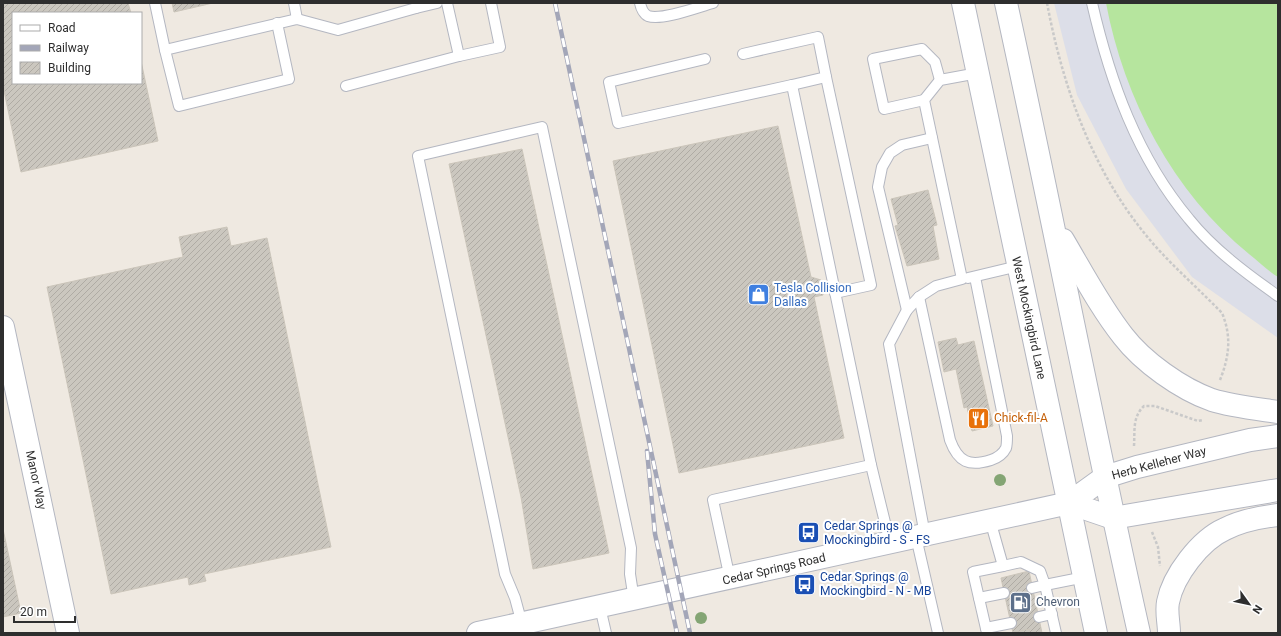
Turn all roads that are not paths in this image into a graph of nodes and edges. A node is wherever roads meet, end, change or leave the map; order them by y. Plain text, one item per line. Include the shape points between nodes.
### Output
1 (155, 3) edge
2 (294, 3) edge
3 (437, 3) edge
4 (447, 3) edge
5 (490, 3) edge
6 (640, 3) edge
7 (713, 3) edge
8 (963, 3) edge
9 (1006, 3) edge
10 (1092, 3) edge
11 (418, 6) edge
12 (297, 18) junction
13 (277, 23) junction
14 (165, 50) junction
15 (743, 54) dead end
16 (459, 56) junction
17 (705, 59) dead end
18 (978, 73) junction
19 (826, 77) junction
20 (940, 80) junction
21 (792, 85) junction
22 (346, 86) dead end
23 (924, 100) junction
24 (932, 138) junction
25 (1054, 225) junction
26 (1018, 266) junction
27 (975, 277) junction
28 (962, 279) junction
29 (835, 292) junction
30 (1278, 296) edge
31 (919, 297) junction
32 (907, 310) junction
33 (3, 326) edge
34 (1278, 412) edge
35 (1278, 436) edge
36 (871, 465) junction
37 (1105, 477) junction
38 (1278, 490) edge
39 (1069, 502) junction
40 (1278, 515) edge
41 (1114, 518) junction
42 (990, 520) junction
43 (921, 536) junction
44 (890, 543) junction
45 (1003, 566) junction
46 (1085, 577) junction
47 (730, 579) junction
48 (1045, 585) junction
49 (1032, 588) dead end
50 (1004, 593) dead end
51 (979, 598) junction
52 (634, 600) junction
53 (600, 607) junction
54 (1052, 614) junction
55 (1039, 617) dead end
56 (1011, 623) dead end
57 (522, 624) junction
58 (986, 631) edge
59 (68, 633) edge
60 (478, 633) edge
61 (606, 633) edge
62 (938, 633) edge
63 (1056, 633) edge
64 (1096, 633) edge
65 (1139, 633) edge
66 (1169, 633) edge

1 - 14 lane
2 - 12 lane
3 - 11 lane
4 - 16 lane
5 - 16 lane via 500,47
6 - 7 lane via 648,15 660,17
8 - 18 main road, West Mockingbird Lane
9 - 25 main road
10 - 30 lane via 1102,46 1124,111 1152,166 1189,220 1238,268
11 - 12 lane via 338,30
12 - 13 lane
13 - 14 lane
13 - 14 lane via 289,79 179,106
15 - 19 lane via 818,37
16 - 22 lane
17 - 21 lane via 609,82 618,123
18 - 20 lane
18 - 26 main road, West Mockingbird Lane
19 - 21 lane
19 - 29 lane via 871,284
20 - 23 lane
20 - 23 lane via 935,62 922,49 873,59 884,109
21 - 29 lane
23 - 24 lane
24 - 28 lane
24 - 32 lane via 902,146 890,153 882,166 878,187
25 - 34 main road via 1123,337 1149,362 1184,386 1214,400
25 - 37 main road
26 - 27 lane
26 - 39 main road, West Mockingbird Lane
27 - 28 lane
27 - 31 lane via 1008,436 1006,448 997,458 978,464 965,461 955,453
28 - 31 lane via 936,286
29 - 36 lane
31 - 32 lane
32 - 43 lane via 889,344
33 - 59 main road, Manor Way
35 - 37 main road, Herb Kelleher Way via 1143,465
36 - 44 lane
36 - 47 lane via 713,500
37 - 39 main road, Herb Kelleher Way
37 - 41 main road
38 - 41 main road
39 - 41 main road
39 - 42 main road, Cedar Springs Road
39 - 46 main road, West Mockingbird Lane
40 - 66 main road via 1258,518 1224,529 1204,544 1178,576 1172,589 1168,604
41 - 65 main road
42 - 43 main road, Cedar Springs Road
42 - 45 lane
43 - 44 main road, Cedar Springs Road
43 - 62 lane
44 - 47 main road, Cedar Springs Road
45 - 48 lane via 1022,562 1040,571
45 - 51 lane via 973,572
46 - 48 lane
46 - 64 main road, West Mockingbird Lane
47 - 52 main road, Cedar Springs Road
48 - 49 lane
48 - 54 lane
50 - 51 lane
51 - 58 lane
52 - 53 main road, Cedar Springs Road
52 - 57 lane via 630,574 631,548 542,126 418,156 506,574
53 - 57 main road, Cedar Springs Road
53 - 61 lane
54 - 55 lane
54 - 63 lane
56 - 58 lane
57 - 60 main road, Cedar Springs Road

